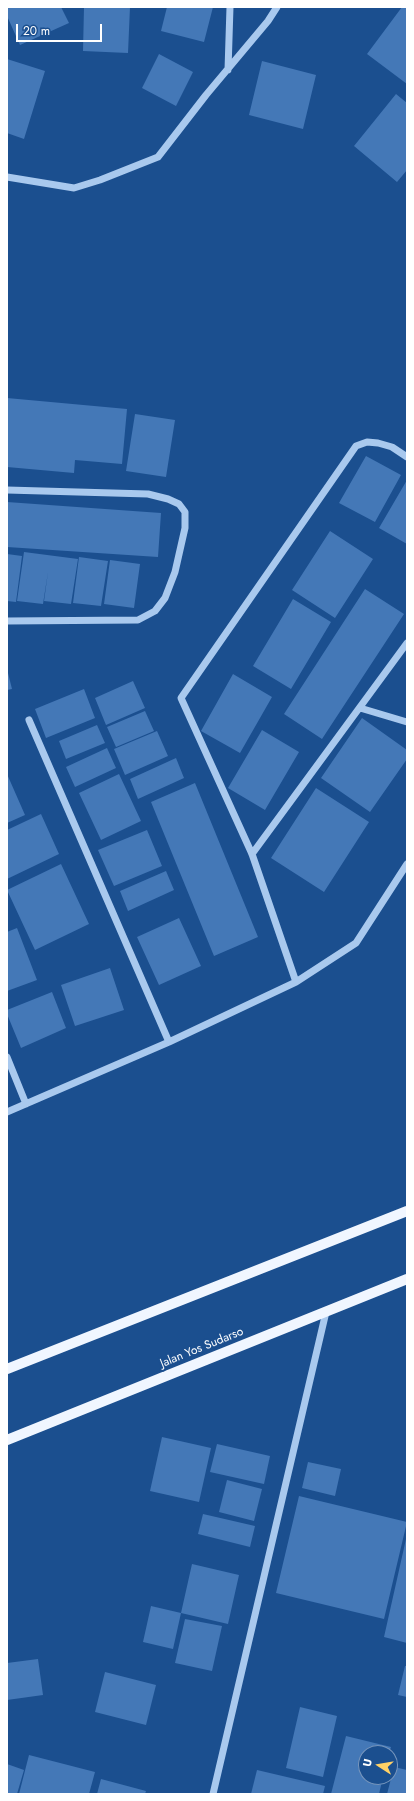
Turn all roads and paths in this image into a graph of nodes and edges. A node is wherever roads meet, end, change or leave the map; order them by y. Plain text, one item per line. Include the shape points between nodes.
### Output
1 (230, 7) edge
2 (277, 7) edge
3 (228, 70) junction
4 (7, 177) edge
5 (407, 457) edge
6 (7, 490) edge
7 (7, 621) edge
8 (407, 643) edge
9 (360, 708) junction
10 (29, 720) dead end
11 (407, 722) edge
12 (252, 854) junction
13 (407, 864) edge
14 (296, 982) junction
15 (169, 1042) junction
16 (7, 1057) edge
17 (26, 1104) junction
18 (7, 1112) edge
19 (407, 1211) edge
20 (407, 1279) edge
21 (326, 1312) junction
22 (7, 1368) edge
23 (7, 1440) edge
24 (213, 1794) edge

1 - 3 street
2 - 3 street
3 - 4 street via 158,157 74,188
5 - 12 street via 392,447 378,443 367,442 356,446 181,698
6 - 7 street via 148,494 179,504 185,512 185,528 175,572 165,598 155,611 138,620
8 - 9 street
9 - 11 street
9 - 12 street
10 - 15 street
12 - 14 street
13 - 14 street via 356,943
14 - 15 street
15 - 17 street
16 - 17 street
17 - 18 street
19 - 22 main road
20 - 21 main road, Jalan Yos Sudarso
21 - 23 main road, Jalan Yos Sudarso
21 - 24 street

